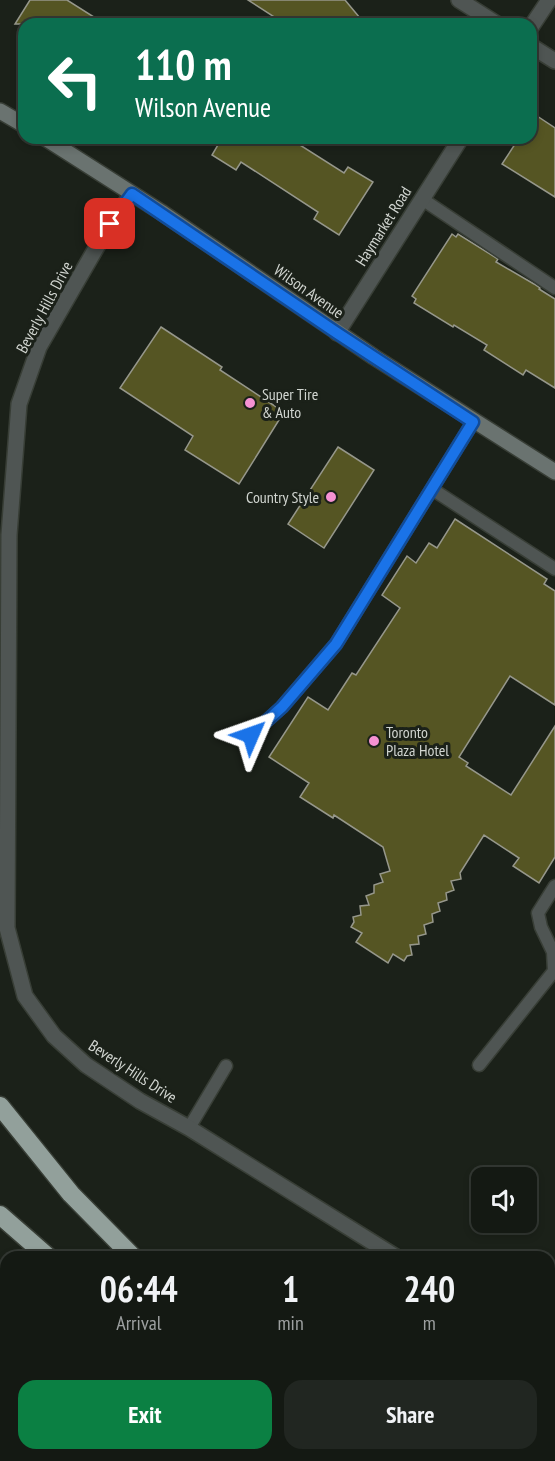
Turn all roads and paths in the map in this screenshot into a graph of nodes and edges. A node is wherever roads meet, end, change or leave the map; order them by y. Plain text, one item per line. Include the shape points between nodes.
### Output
1 (459, 0) edge
2 (549, 0) edge
3 (488, 18) edge
4 (537, 18) edge
5 (537, 50) edge
6 (555, 61) edge
7 (0, 111) edge
8 (18, 122) edge
9 (54, 144) edge
10 (456, 144) edge
11 (132, 194) junction
12 (422, 199) junction
13 (555, 288) edge
14 (337, 333) junction
15 (473, 422) junction
16 (555, 472) edge
17 (432, 489) junction
18 (555, 569) edge
19 (251, 735) dead end
20 (555, 886) edge
21 (479, 1065) dead end
22 (226, 1066) dead end
23 (0, 1106) edge
24 (189, 1128) junction
25 (0, 1215) edge
26 (41, 1251) edge
27 (127, 1251) edge
28 (386, 1251) edge

1 - 3 street
2 - 4 street
5 - 6 street
7 - 8 main road
9 - 11 main road, Wilson Avenue
10 - 12 street, Haymarket Road
11 - 14 main road, Wilson Avenue
11 - 24 street, Beverly Hills Drive via 110,224 39,347 19,404 9,535 7,928 25,996 54,1036 86,1065
12 - 13 lane
12 - 14 street, Haymarket Road
14 - 15 main road, Wilson Avenue
15 - 16 main road, Wilson Avenue
15 - 17 lane
17 - 18 lane
17 - 19 lane via 336,644 282,707
20 - 21 lane via 538,913 553,952 554,971
22 - 24 lane
23 - 27 highway via 71,1194
24 - 28 street, Beverly Hills Drive
25 - 26 highway

